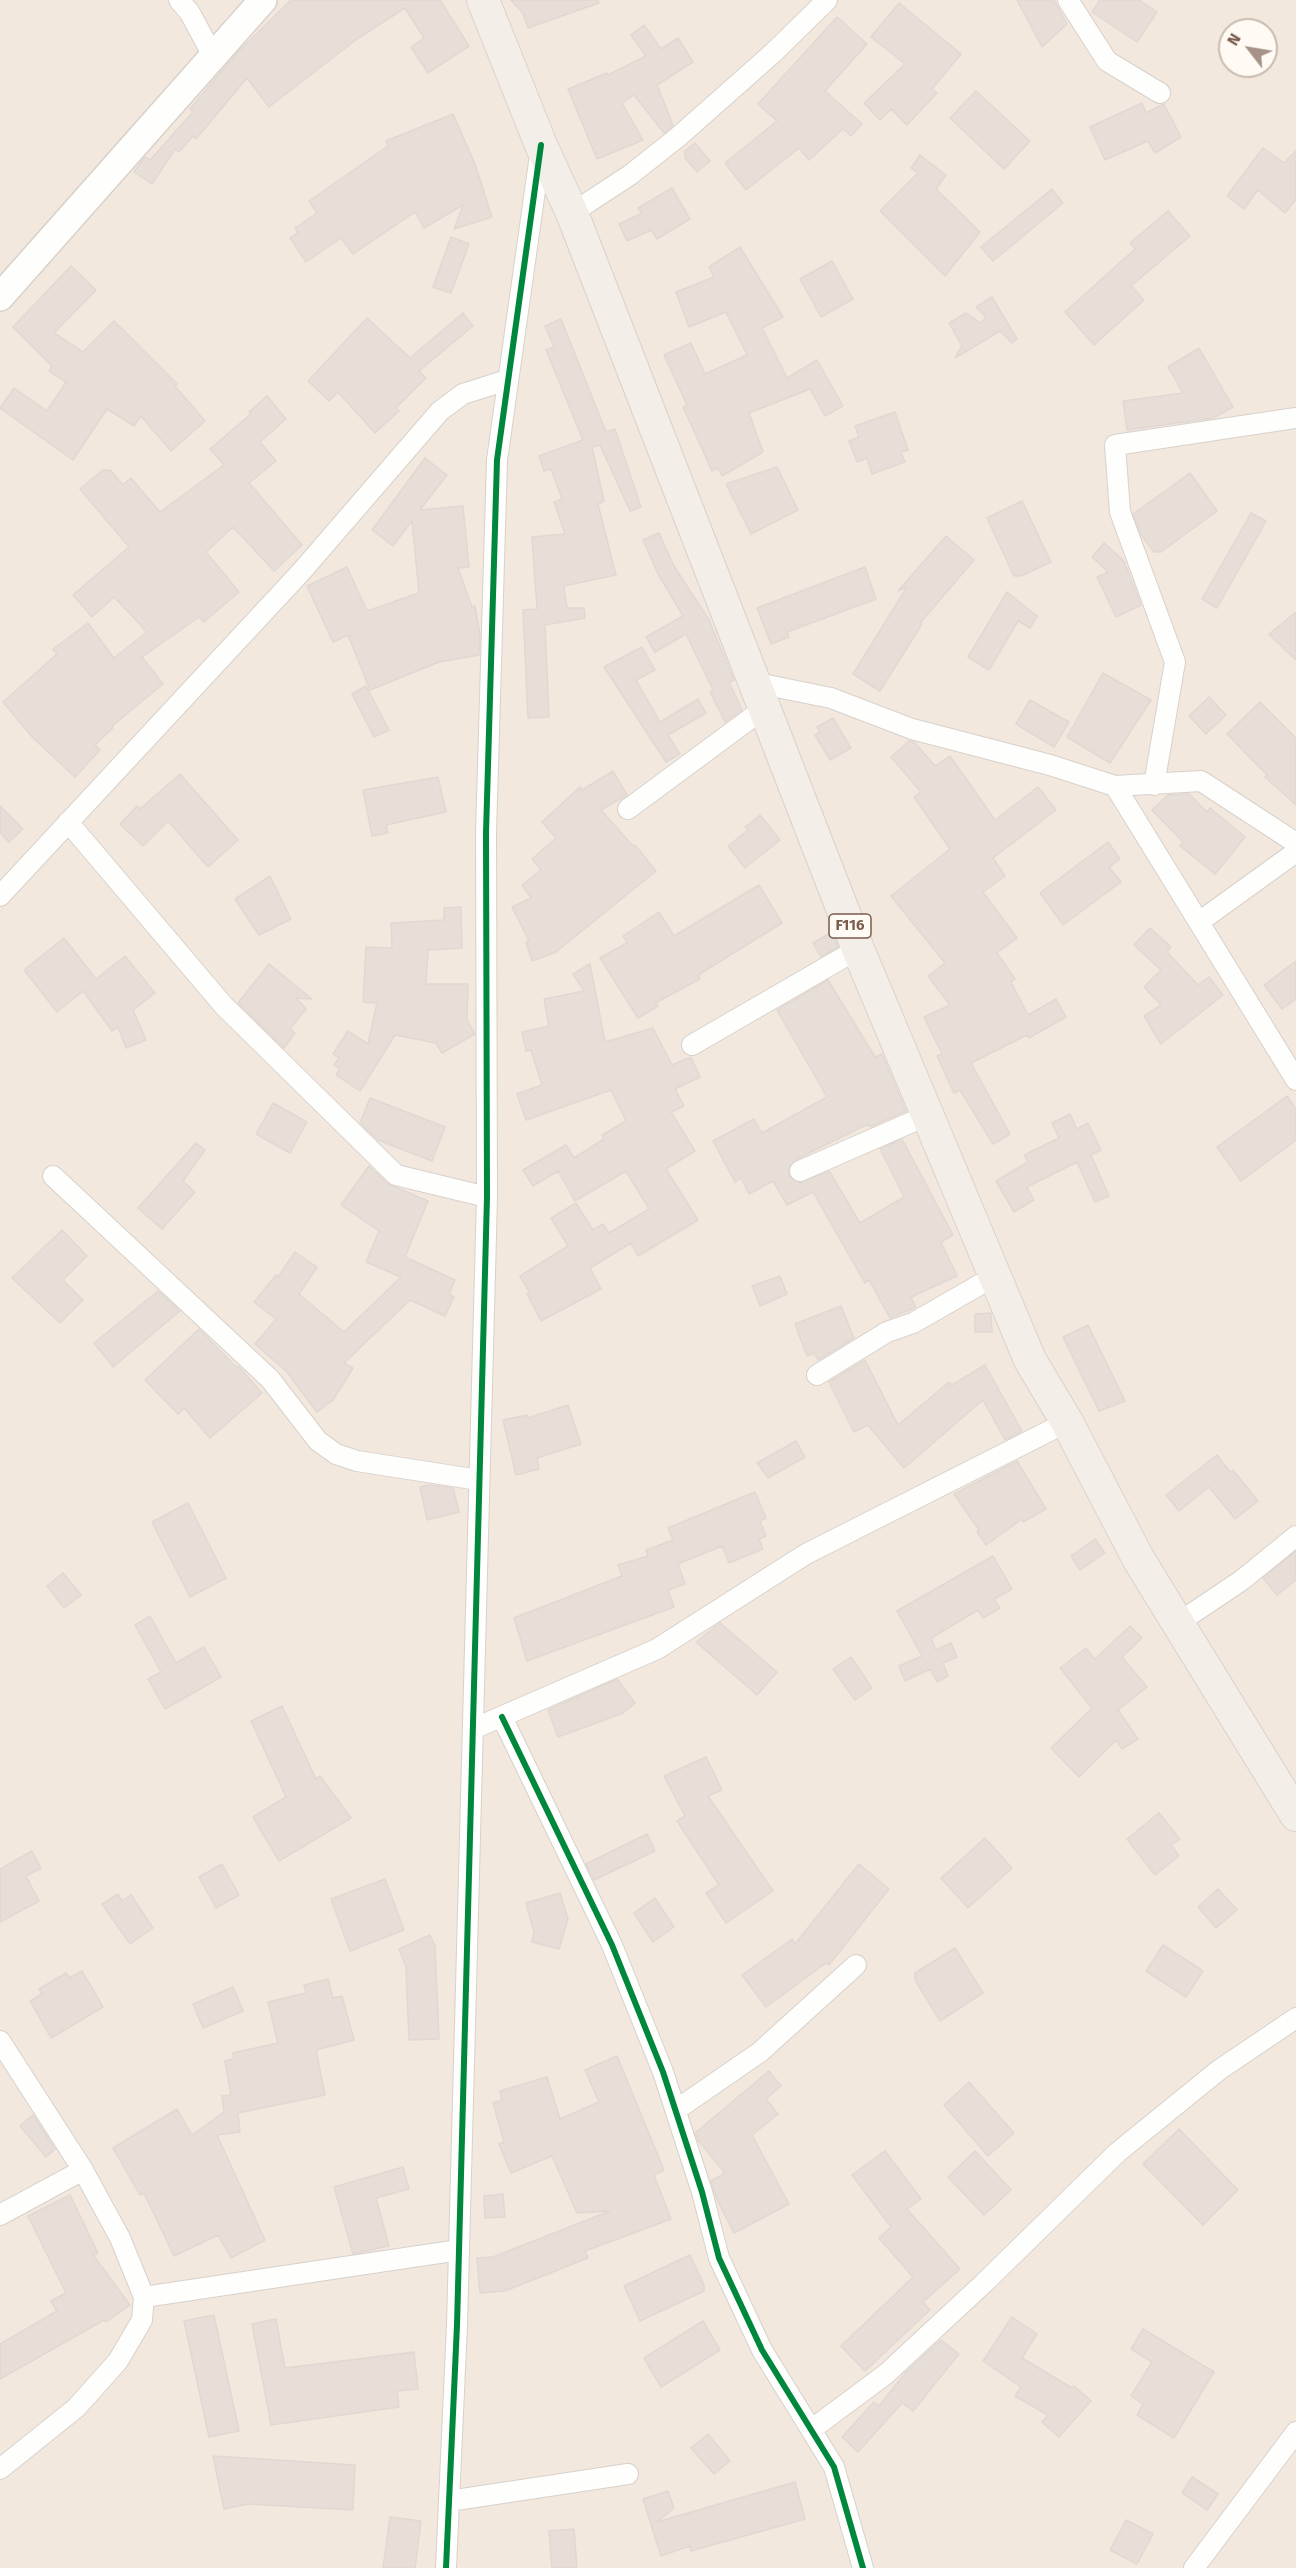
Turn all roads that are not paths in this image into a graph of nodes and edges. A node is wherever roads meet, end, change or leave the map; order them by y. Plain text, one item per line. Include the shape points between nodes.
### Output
1 (179, 0) edge
2 (263, 0) edge
3 (483, 0) edge
4 (826, 0) edge
5 (1068, 0) edge
6 (213, 56) junction
7 (1160, 93) dead end
8 (541, 145) junction
9 (572, 213) junction
10 (0, 297) edge
11 (507, 380) junction
12 (1296, 418) edge
13 (761, 695) junction
14 (1154, 785) junction
15 (1115, 786) junction
16 (628, 809) dead end
17 (68, 822) junction
18 (1296, 843) edge
19 (1296, 852) edge
20 (0, 897) edge
21 (1199, 922) junction
22 (858, 949) junction
23 (692, 1044) dead end
24 (1296, 1080) edge
25 (928, 1115) junction
26 (800, 1171) dead end
27 (53, 1176) dead end
28 (487, 1197) junction
29 (995, 1276) junction
30 (817, 1375) dead end
31 (1067, 1422) junction
32 (479, 1480) junction
33 (1296, 1536) edge
34 (1178, 1623) junction
35 (502, 1717) junction
36 (473, 1729) junction
37 (1296, 1815) edge
38 (856, 1965) dead end
39 (1296, 2018) edge
40 (0, 2041) edge
41 (676, 2110) junction
42 (83, 2170) junction
43 (0, 2216) edge
44 (459, 2250) junction
45 (144, 2297) junction
46 (812, 2429) junction
47 (1296, 2432) edge
48 (0, 2469) edge
49 (628, 2474) dead end
50 (449, 2501) junction
51 (446, 2568) edge
52 (863, 2568) edge
53 (1194, 2568) edge

1 - 6 street
2 - 6 street
3 - 8 main road, F116
4 - 9 street via 678,137
5 - 7 street via 1107,61
6 - 10 street
8 - 9 main road, F116
8 - 11 street
9 - 13 main road, F116
11 - 17 street via 463,394 440,411 302,572
11 - 28 street via 497,460 486,833
12 - 14 street via 1115,445 1120,512 1175,662
13 - 15 street via 831,698 912,729
13 - 16 street
13 - 22 main road, F116
14 - 15 street
14 - 18 street via 1201,781
15 - 21 street
17 - 20 street
17 - 28 street via 224,1006 396,1175
19 - 21 street
21 - 24 street
22 - 23 street
22 - 25 main road, F116
25 - 26 street
25 - 29 main road, F116
27 - 32 street via 270,1379 318,1441 336,1454 357,1461
28 - 32 street
29 - 30 street via 912,1323 887,1332
29 - 31 main road, F116 via 1030,1360
31 - 34 main road, F116 via 1139,1560
31 - 35 street via 806,1554 657,1649
32 - 36 street
33 - 34 street via 1242,1580
34 - 37 main road, F116
35 - 36 street
35 - 41 street via 612,1945
36 - 44 street
38 - 41 street via 760,2052
39 - 46 street via 1219,2070 1118,2152 886,2374
40 - 42 street
41 - 46 street via 719,2258 762,2350
42 - 43 street
42 - 45 street via 120,2238
44 - 45 street
44 - 50 street
45 - 48 street via 142,2320 118,2361 76,2408
46 - 52 street via 834,2467
47 - 53 street
49 - 50 street
50 - 51 street

